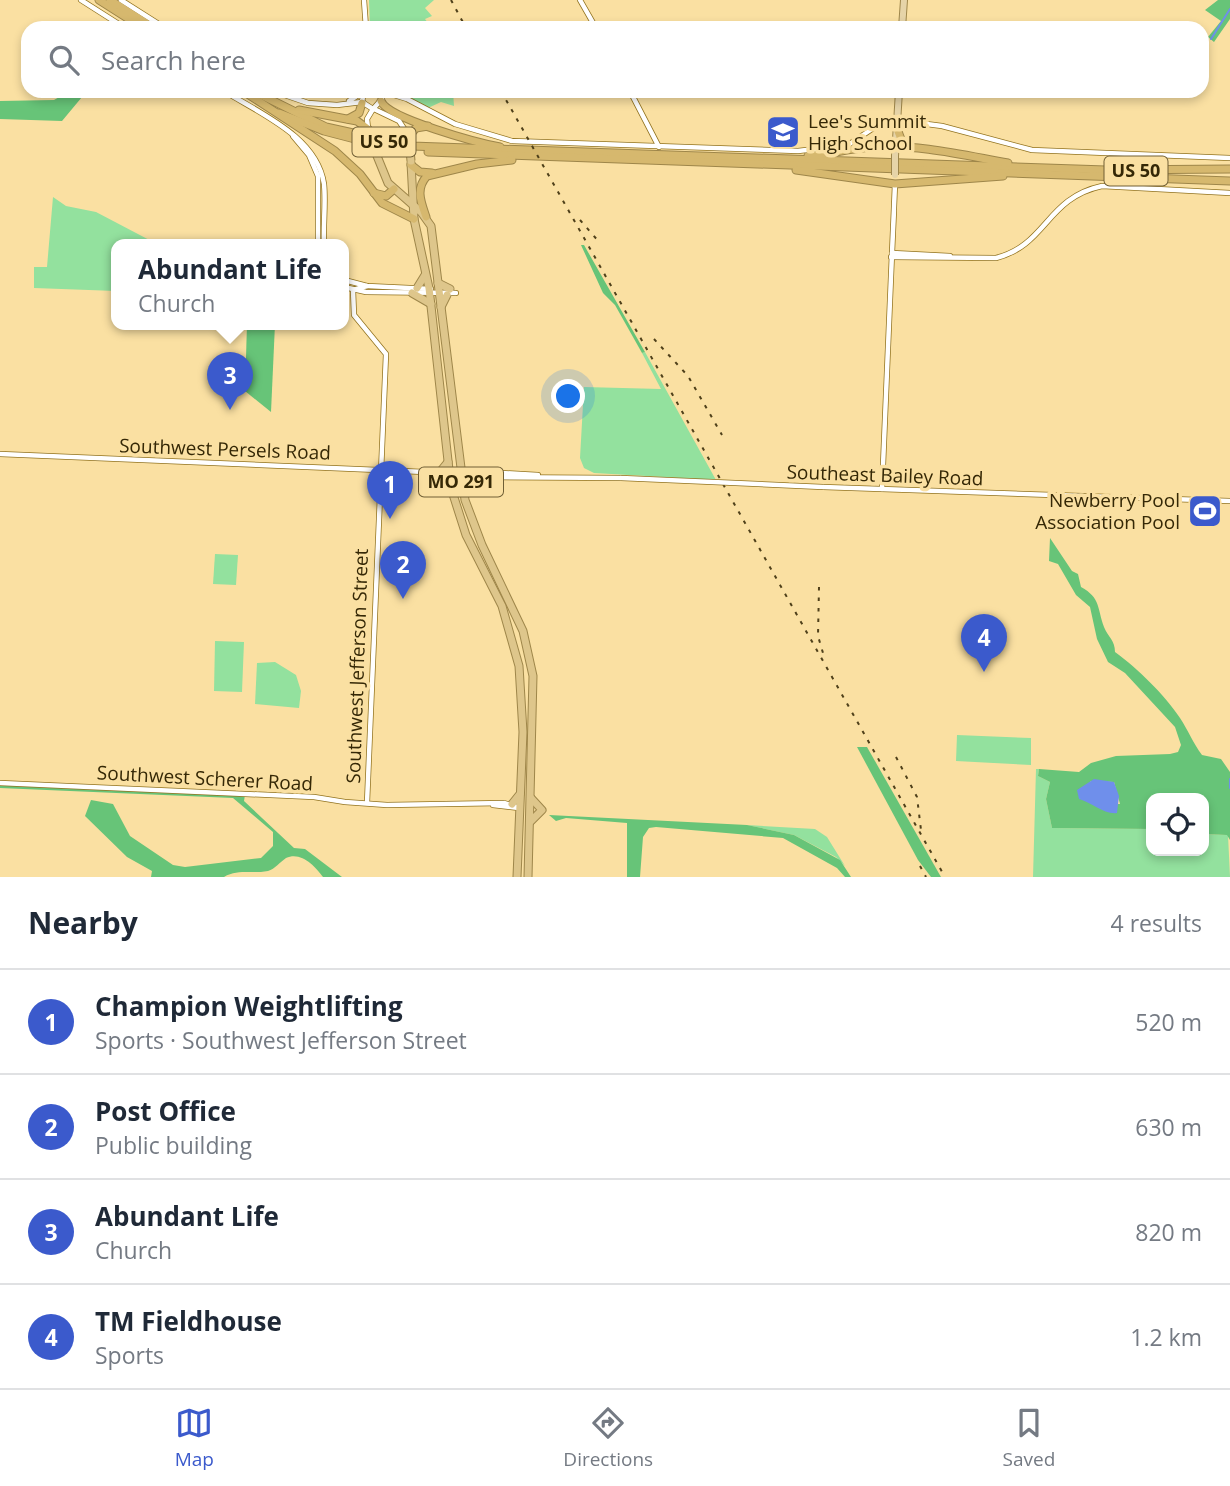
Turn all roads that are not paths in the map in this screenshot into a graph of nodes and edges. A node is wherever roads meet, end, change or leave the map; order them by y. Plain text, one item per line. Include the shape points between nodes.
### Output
1 (81, 0) edge
2 (99, 0) edge
3 (110, 0) edge
4 (121, 0) edge
5 (364, 0) edge
6 (580, 0) edge
7 (904, 0) edge
8 (114, 21) edge
9 (132, 21) edge
10 (143, 21) edge
11 (154, 21) edge
12 (366, 21) edge
13 (592, 21) edge
14 (902, 21) edge
15 (236, 98) edge
16 (254, 98) edge
17 (265, 98) edge
18 (293, 98) edge
19 (353, 98) edge
20 (362, 98) edge
21 (390, 98) edge
22 (396, 98) edge
23 (403, 98) edge
24 (634, 98) edge
25 (898, 98) edge
26 (269, 100) junction
27 (381, 101) junction
28 (362, 102) junction
29 (331, 105) junction
30 (418, 107) junction
31 (374, 109) junction
32 (279, 113) junction
33 (348, 120) junction
34 (896, 123) junction
35 (432, 127) junction
36 (369, 131) junction
37 (409, 137) junction
38 (659, 147) junction
39 (909, 148) junction
40 (895, 151) junction
41 (526, 154) junction
42 (1230, 158) edge
43 (749, 161) junction
44 (411, 163) junction
45 (1043, 168) junction
46 (1230, 169) edge
47 (438, 172) junction
48 (1054, 174) junction
49 (320, 175) junction
50 (1230, 181) edge
51 (895, 184) junction
52 (369, 188) junction
53 (394, 189) junction
54 (1230, 192) edge
55 (413, 205) junction
56 (426, 216) junction
57 (414, 219) junction
58 (318, 239) edge
59 (324, 239) edge
60 (892, 255) junction
61 (426, 267) junction
62 (349, 284) edge
63 (367, 286) junction
64 (349, 287) edge
65 (353, 290) junction
66 (442, 290) junction
67 (415, 291) junction
68 (430, 291) junction
69 (431, 304) junction
70 (0, 454) edge
71 (448, 461) junction
72 (381, 469) junction
73 (439, 473) junction
74 (449, 473) junction
75 (460, 473) junction
76 (539, 476) junction
77 (472, 477) junction
78 (883, 489) junction
79 (464, 492) junction
80 (1230, 501) edge
81 (0, 783) edge
82 (531, 798) junction
83 (367, 803) junction
84 (515, 807) junction
85 (531, 809) junction
86 (530, 822) junction
87 (517, 877) edge
88 (528, 877) edge

1 - 8 street
2 - 9 highway
3 - 10 highway
4 - 11 street
5 - 12 street
6 - 13 street
7 - 14 main road
15 - 49 street via 293,136
16 - 32 highway, US 50
17 - 26 highway, US 50
18 - 29 street
19 - 29 street
20 - 28 street
21 - 27 street
22 - 30 street
23 - 30 street
24 - 38 street
25 - 34 main road
26 - 33 highway
26 - 41 highway, US 50 via 326,127 379,141
27 - 31 street
27 - 35 highway via 388,110
28 - 29 street
28 - 31 street
28 - 33 highway via 359,113
30 - 38 street via 485,134 530,142
31 - 36 street via 368,118
31 - 37 street via 399,121
32 - 41 highway, US 50 via 379,146
32 - 52 highway via 347,161
33 - 36 highway via 360,122
34 - 38 street via 884,121 853,143 818,150
34 - 39 highway
34 - 40 main road
34 - 42 street via 934,124 1032,150
35 - 37 highway via 420,126
35 - 41 highway
36 - 53 highway, bridge via 384,176
37 - 44 highway, MO 291, bridge
39 - 40 highway
39 - 45 highway
40 - 43 highway via 863,147
40 - 51 main road, bridge
41 - 43 highway, US 50
41 - 47 highway
43 - 45 highway, US 50
43 - 48 highway, US 50
43 - 51 highway
44 - 47 highway via 421,172
44 - 55 highway, MO 291
45 - 46 highway, US 50
47 - 56 highway, MO 291 via 427,176 420,188
48 - 50 highway, US 50
48 - 51 highway
49 - 58 street
49 - 59 street
51 - 60 street
52 - 53 highway via 384,197
52 - 57 highway via 387,206
53 - 55 highway
54 - 60 street via 1118,186 1083,190 1063,202 1013,254 996,258
55 - 56 highway
55 - 57 highway, MO 291
56 - 66 highway, MO 291
57 - 61 highway, MO 291
60 - 78 street
61 - 67 highway via 423,282
61 - 68 highway, MO 291
62 - 63 street
63 - 65 street
63 - 67 street
64 - 65 street
65 - 67 street
65 - 72 street, Southwest Jefferson Street via 354,315 386,354
66 - 68 street
66 - 75 highway, MO 291
67 - 68 street
67 - 69 highway
68 - 69 highway, MO 291
69 - 71 highway, MO 291
70 - 72 street, Southwest Persels Road
71 - 73 highway
71 - 74 highway, MO 291
72 - 73 street, Southwest Persels Road
72 - 83 street, Southwest Jefferson Street
73 - 74 street, Southwest Persels Road
74 - 75 street, Southeast Bailey Road
74 - 84 highway, MO 291 via 466,535 513,638 523,701 520,793
75 - 76 street, Southeast Bailey Road
75 - 77 street, Southeast Bailey Road
75 - 79 highway, MO 291
76 - 77 street, Southeast Bailey Road
76 - 78 street, Southeast Bailey Road, bridge
77 - 79 highway
78 - 80 street, Southeast Bailey Road
79 - 82 highway, MO 291 via 474,527 507,592 528,648 534,695
81 - 83 street, Southwest Scherer Road
82 - 85 highway, MO 291
82 - 86 highway via 542,810
83 - 84 street, Southwest Scherer Road
84 - 85 street, Southwest Scherer Road
84 - 87 highway, MO 291 via 519,819
85 - 86 highway, MO 291
86 - 88 highway, MO 291

